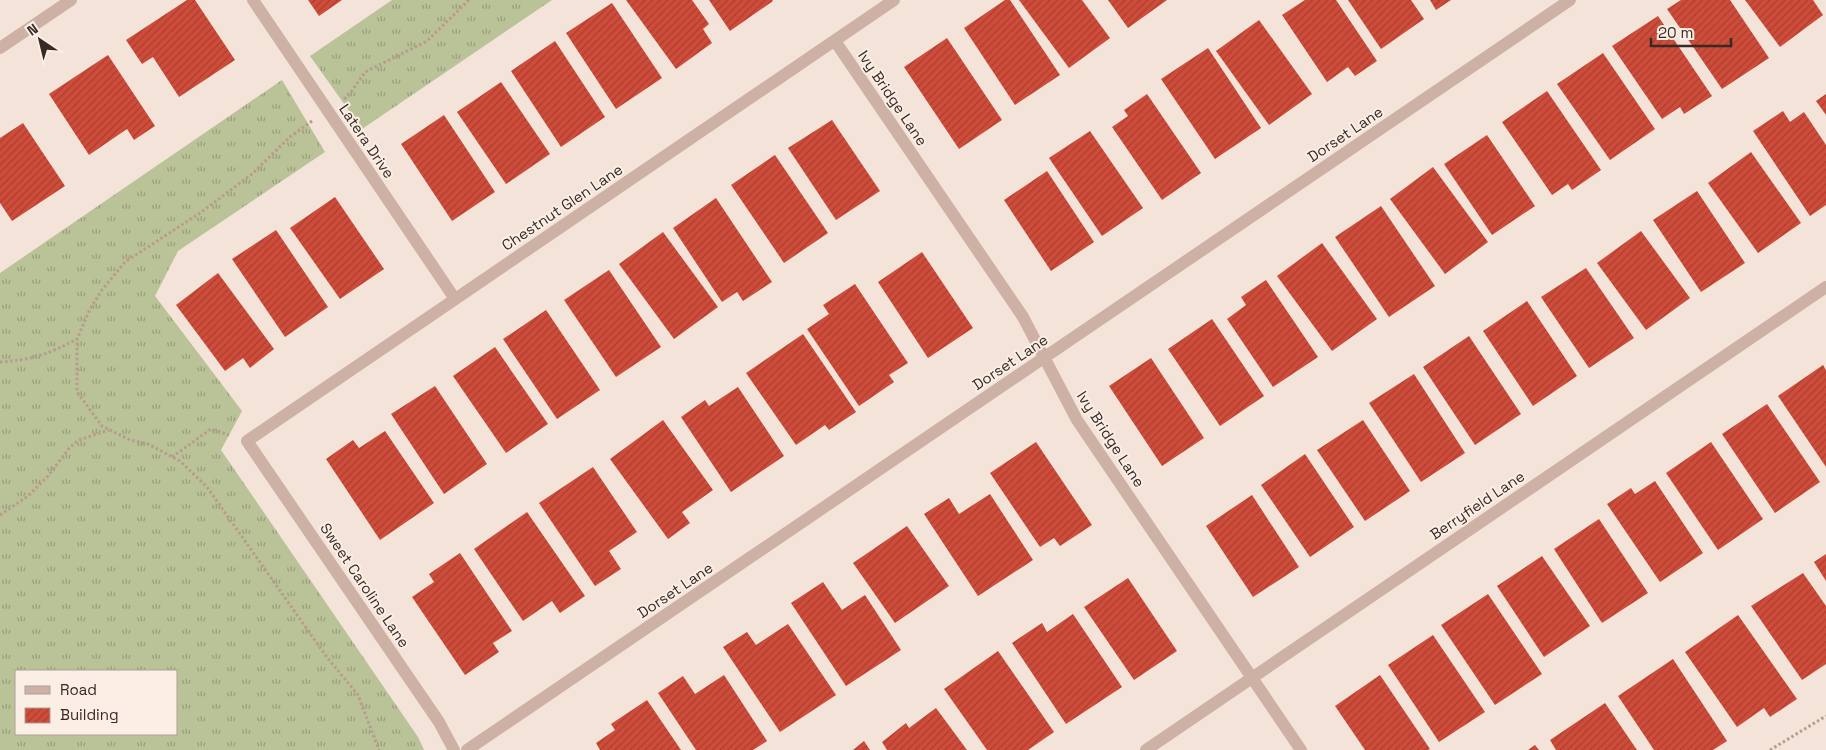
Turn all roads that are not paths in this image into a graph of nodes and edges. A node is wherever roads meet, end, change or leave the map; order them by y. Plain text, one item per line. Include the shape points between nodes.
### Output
1 (71, 0) edge
2 (253, 0) edge
3 (894, 0) edge
4 (1570, 0) edge
5 (835, 41) junction
6 (0, 48) edge
7 (1826, 286) edge
8 (455, 300) junction
9 (1046, 358) junction
10 (247, 440) joint
11 (1252, 678) junction
12 (454, 750) edge
13 (467, 750) edge
14 (1146, 750) edge
15 (1301, 750) edge

1 - 6 street
2 - 8 street, Latera Drive
3 - 5 street, Chestnut Glen Lane
4 - 9 street, Dorset Lane
5 - 8 street, Chestnut Glen Lane
5 - 9 street, Ivy Bridge Lane via 1023,317
7 - 11 street, Berryfield Lane
8 - 10 street, Chestnut Glen Lane
9 - 11 street, Ivy Bridge Lane via 1077,420
9 - 13 street, Dorset Lane
10 - 12 street, Sweet Caroline Lane via 439,722
11 - 14 street, Berryfield Lane
11 - 15 street, Ivy Bridge Lane

